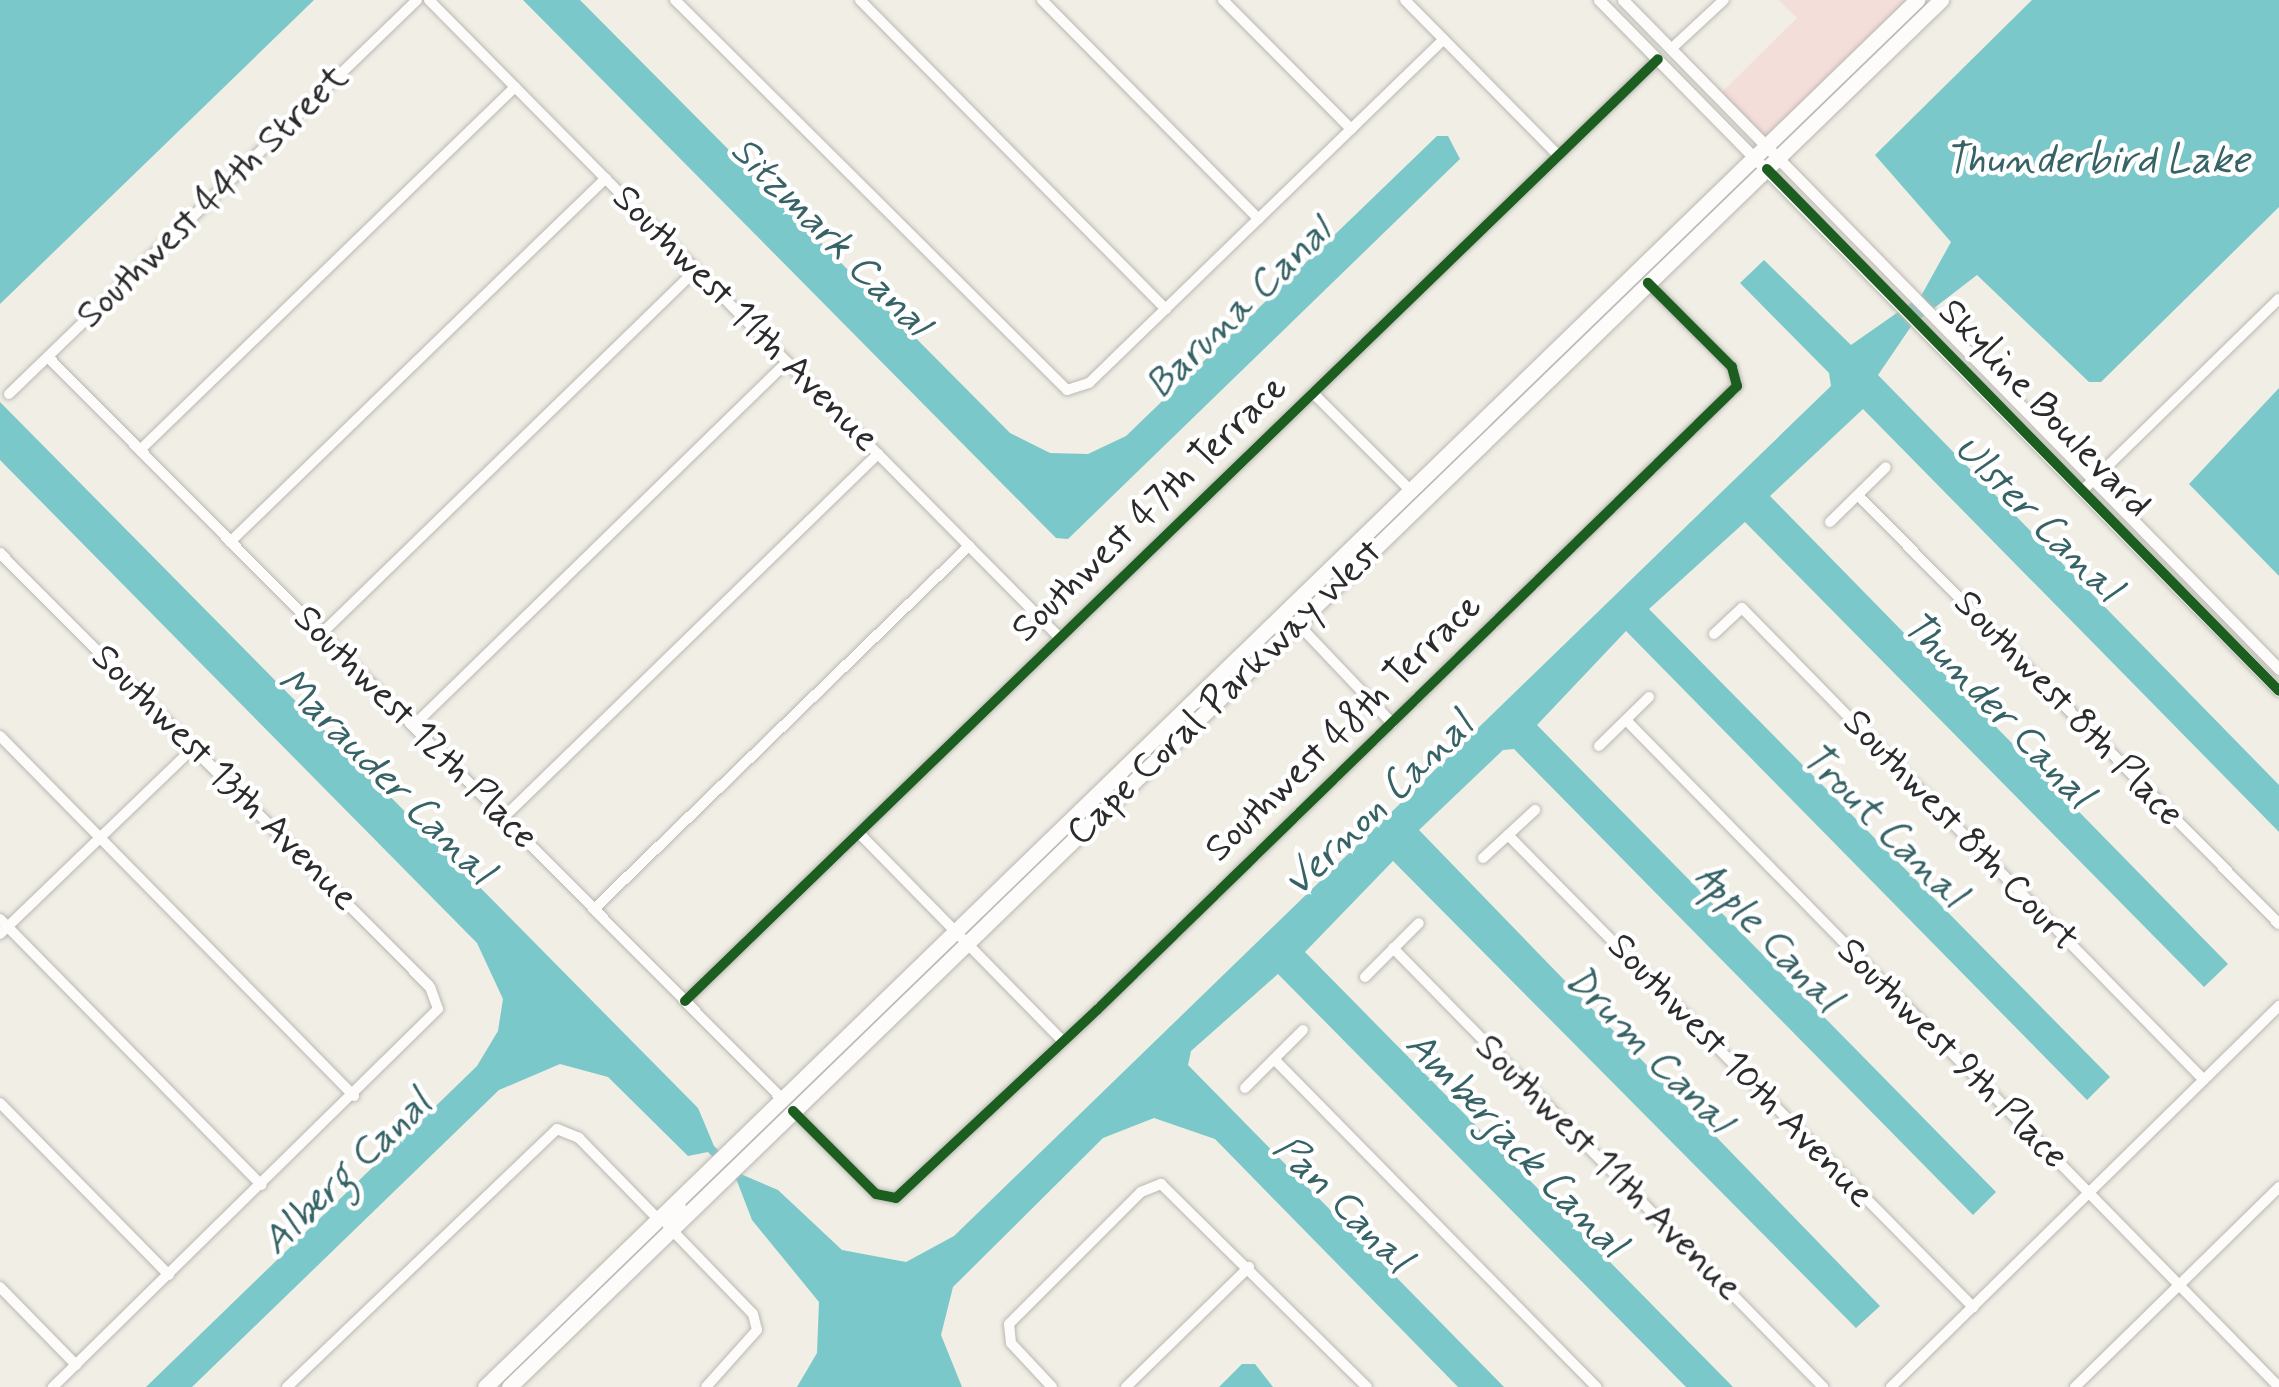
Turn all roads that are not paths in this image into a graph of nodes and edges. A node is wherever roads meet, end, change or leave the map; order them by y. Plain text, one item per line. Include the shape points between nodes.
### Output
1 (417, 0) edge
2 (429, 0) edge
3 (675, 0) edge
4 (860, 0) edge
5 (1042, 0) edge
6 (1223, 0) edge
7 (1405, 0) edge
8 (1599, 0) edge
9 (1608, 0) edge
10 (1622, 0) edge
11 (1724, 0) edge
12 (1917, 0) edge
13 (1941, 0) edge
14 (1444, 40) junction
15 (1671, 49) junction
16 (1658, 59) junction
17 (515, 86) junction
18 (1720, 98) junction
19 (1351, 130) junction
20 (1558, 155) junction
21 (1767, 157) junction
22 (606, 178) junction
23 (1259, 219) junction
24 (696, 270) junction
25 (1648, 283) junction
26 (2279, 299) edge
27 (1166, 309) junction
28 (1924, 319) junction
29 (48, 358) junction
30 (788, 362) junction
31 (1313, 393) junction
32 (10, 394) dead end
33 (140, 450) junction
34 (878, 454) junction
35 (1886, 467) dead end
36 (2094, 480) junction
37 (1410, 490) junction
38 (2082, 491) junction
39 (1858, 495) junction
40 (1830, 522) dead end
41 (1375, 524) junction
42 (230, 542) junction
43 (969, 546) junction
44 (0, 553) edge
45 (1275, 621) junction
46 (1298, 623) junction
47 (321, 634) junction
48 (1714, 634) dead end
49 (1060, 638) junction
50 (2279, 668) edge
51 (2279, 692) edge
52 (1650, 698) dead end
53 (1204, 713) junction
54 (1626, 720) junction
55 (1392, 723) junction
56 (413, 726) junction
57 (0, 736) edge
58 (1600, 746) dead end
59 (193, 748) junction
60 (1535, 810) dead end
61 (503, 818) junction
62 (859, 833) junction
63 (1508, 835) junction
64 (100, 837) junction
65 (1483, 858) dead end
66 (594, 910) junction
67 (1419, 923) dead end
68 (2279, 924) edge
69 (2, 926) edge
70 (961, 937) junction
71 (1393, 948) junction
72 (1365, 977) dead end
73 (685, 1001) junction
74 (2279, 1006) edge
75 (1303, 1030) dead end
76 (1063, 1042) junction
77 (1274, 1059) junction
78 (2204, 1080) junction
79 (1245, 1088) dead end
80 (354, 1096) junction
81 (0, 1103) edge
82 (788, 1105) junction
83 (742, 1146) junction
84 (262, 1185) junction
85 (2279, 1187) edge
86 (2088, 1192) junction
87 (886, 1198) joint
88 (665, 1224) junction
89 (1249, 1267) junction
90 (169, 1275) junction
91 (2178, 1286) junction
92 (0, 1287) edge
93 (572, 1302) junction
94 (1972, 1306) junction
95 (76, 1365) junction
96 (53, 1387) edge
97 (286, 1387) edge
98 (484, 1387) edge
99 (507, 1387) edge
100 (706, 1387) edge
101 (1052, 1387) edge
102 (1126, 1387) edge
103 (1367, 1387) edge
104 (1596, 1387) edge
105 (1823, 1387) edge
106 (1891, 1387) edge
107 (2076, 1387) edge
108 (2279, 1387) edge

1 - 29 street, Southwest 44th Street
2 - 17 street, Southwest 11th Avenue
3 - 27 street via 1067,390 1089,383
4 - 27 street
5 - 23 street
6 - 19 street
7 - 14 street
8 - 16 street, Skyline Boulevard
9 - 15 street via 1650,42
10 - 15 street, Skyline Boulevard
11 - 15 street
12 - 21 main road, Cape Coral Parkway West
13 - 21 main road, Cape Coral Parkway West
14 - 19 street
14 - 20 street
15 - 18 street, Skyline Boulevard
16 - 18 street via 1675,61
16 - 20 street, Southwest 47th Terrace
16 - 21 street, Skyline Boulevard
17 - 22 street, Southwest 11th Avenue
17 - 33 street
18 - 21 street, Skyline Boulevard
19 - 23 street
20 - 31 street, Southwest 47th Terrace
21 - 25 main road, Cape Coral Parkway West
21 - 28 street, Skyline Boulevard via 1904,308
21 - 28 street, Skyline Boulevard via 1914,299
21 - 37 main road, Cape Coral Parkway West
22 - 24 street, Southwest 11th Avenue
22 - 42 street
23 - 27 street
24 - 30 street, Southwest 11th Avenue
24 - 47 street
25 - 46 main road, Cape Coral Parkway West
25 - 55 street, Southwest 48th Terrace via 1732,367 1737,386
26 - 36 street
28 - 36 street, Skyline Boulevard
28 - 38 street, Skyline Boulevard
29 - 32 street, Southwest 44th Street
29 - 33 street, Southwest 12th Place
30 - 34 street, Southwest 11th Avenue
30 - 56 street
31 - 37 street
31 - 49 street, Southwest 47th Terrace
33 - 42 street, Southwest 12th Place
34 - 43 street, Southwest 11th Avenue
34 - 61 street
35 - 39 street
36 - 38 street
36 - 50 street, Skyline Boulevard
37 - 41 main road, Cape Coral Parkway West
38 - 51 street, Skyline Boulevard
39 - 40 street
39 - 68 street, Southwest 8th Place
41 - 45 main road, Cape Coral Parkway West
41 - 46 main road
42 - 47 street, Southwest 12th Place
43 - 49 street, Southwest 11th Avenue
43 - 66 street
44 - 59 street, Southwest 13th Avenue
45 - 53 main road via 1276,632
45 - 70 main road, Cape Coral Parkway West
46 - 53 main road, Cape Coral Parkway West
46 - 55 street
47 - 56 street, Southwest 12th Place
48 - 78 street, Southwest 8th Court via 1742,608
49 - 62 street, Southwest 47th Terrace
52 - 54 street
53 - 70 main road, Cape Coral Parkway West
54 - 58 street
54 - 86 street, Southwest 9th Place
55 - 76 street, Southwest 48th Terrace
56 - 61 street, Southwest 12th Place
57 - 64 street
59 - 64 street
59 - 80 street, Southwest 13th Avenue via 430,987 438,1009
60 - 63 street
61 - 66 street, Southwest 12th Place
62 - 70 street
62 - 73 street, Southwest 47th Terrace
63 - 65 street
63 - 94 street, Southwest 10th Avenue
64 - 69 street
64 - 80 street
66 - 73 street, Southwest 12th Place
67 - 71 street
69 - 84 street
70 - 76 street
70 - 82 main road, Cape Coral Parkway West
71 - 72 street
71 - 105 street, Southwest 11th Avenue
73 - 82 street, Southwest 12th Place
74 - 78 street
75 - 77 street
76 - 87 street, Southwest 48th Terrace via 906,1193
77 - 79 street
77 - 104 street
78 - 86 street
80 - 84 street
81 - 90 street
82 - 83 main road, Cape Coral Parkway West
82 - 87 street, Southwest 12th Place
83 - 88 street
83 - 88 main road, Cape Coral Parkway West
84 - 90 street
85 - 91 street
86 - 91 street, Southwest 9th Place
86 - 94 street
88 - 93 main road, Cape Coral Parkway West
88 - 97 street via 579,1138 558,1129
88 - 99 main road, Cape Coral Parkway West
88 - 100 street via 753,1314 757,1330
89 - 101 street via 1161,1184 1141,1192 1052,1278 1008,1334
89 - 102 street
89 - 103 street
90 - 95 street
91 - 107 street
91 - 108 street, Southwest 9th Place
92 - 95 street
93 - 98 main road, Cape Coral Parkway West
93 - 99 main road via 574,1312
94 - 106 street
95 - 96 street

